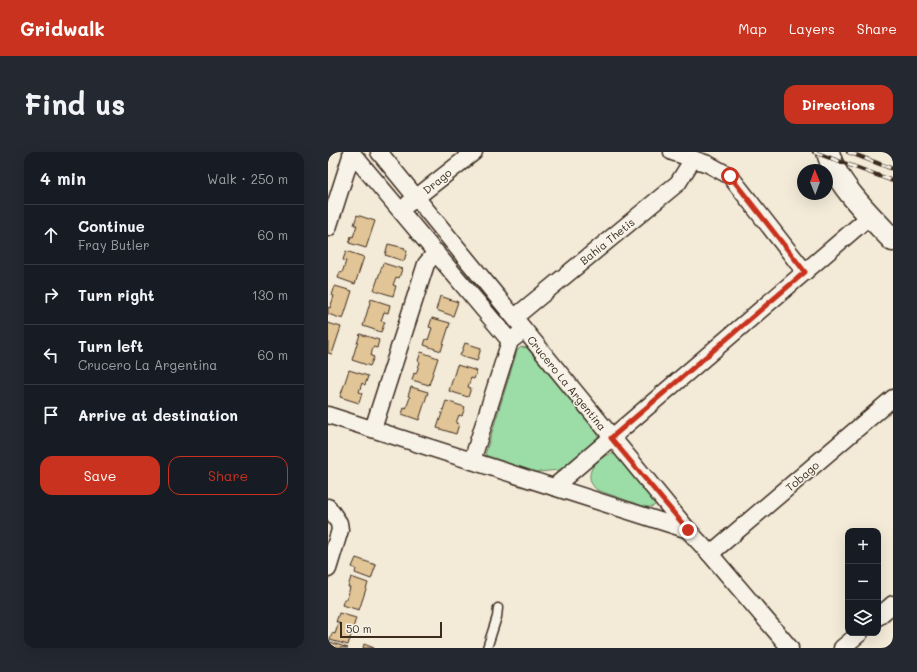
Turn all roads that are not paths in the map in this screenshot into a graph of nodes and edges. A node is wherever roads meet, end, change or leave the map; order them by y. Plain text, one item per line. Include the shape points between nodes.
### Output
1 (351, 152) edge
2 (379, 152) edge
3 (474, 152) edge
4 (672, 152) edge
5 (828, 152) edge
6 (692, 159) junction
7 (333, 192) edge
8 (417, 198) junction
9 (400, 210) junction
10 (870, 216) junction
11 (328, 228) edge
12 (893, 240) edge
13 (436, 252) junction
14 (805, 272) junction
15 (515, 317) junction
16 (525, 330) junction
17 (510, 341) junction
18 (893, 398) edge
19 (328, 415) edge
20 (373, 429) junction
21 (611, 438) junction
22 (472, 461) junction
23 (554, 487) junction
24 (328, 508) edge
25 (688, 530) junction
26 (710, 554) junction
27 (328, 569) edge
28 (893, 604) edge
29 (498, 608) dead end
30 (881, 614) edge
31 (856, 636) edge
32 (487, 648) edge
33 (790, 648) edge
34 (842, 648) edge

1 - 7 street
1 - 9 street
2 - 8 street, Crucero La Argentina
3 - 8 street, Drago
4 - 6 street
5 - 10 main road via 839,178
6 - 14 street via 730,176
6 - 15 street, Bahía Thetis via 678,183
7 - 11 street
8 - 9 street, Drago
8 - 15 street, Crucero La Argentina
9 - 13 street
10 - 12 main road
10 - 14 street
13 - 17 street
13 - 20 street via 426,264
14 - 21 street
15 - 16 street, Crucero La Argentina
16 - 17 street
16 - 21 street, Crucero La Argentina
17 - 22 street
18 - 26 street, Tobago
19 - 20 street
20 - 22 street
21 - 23 street
21 - 25 street, Crucero La Argentina
22 - 23 street
23 - 25 street
24 - 27 street via 339,523 340,530
25 - 26 street, Crucero La Argentina
26 - 33 street, Crucero La Argentina
28 - 30 street
29 - 32 lane
31 - 34 street

